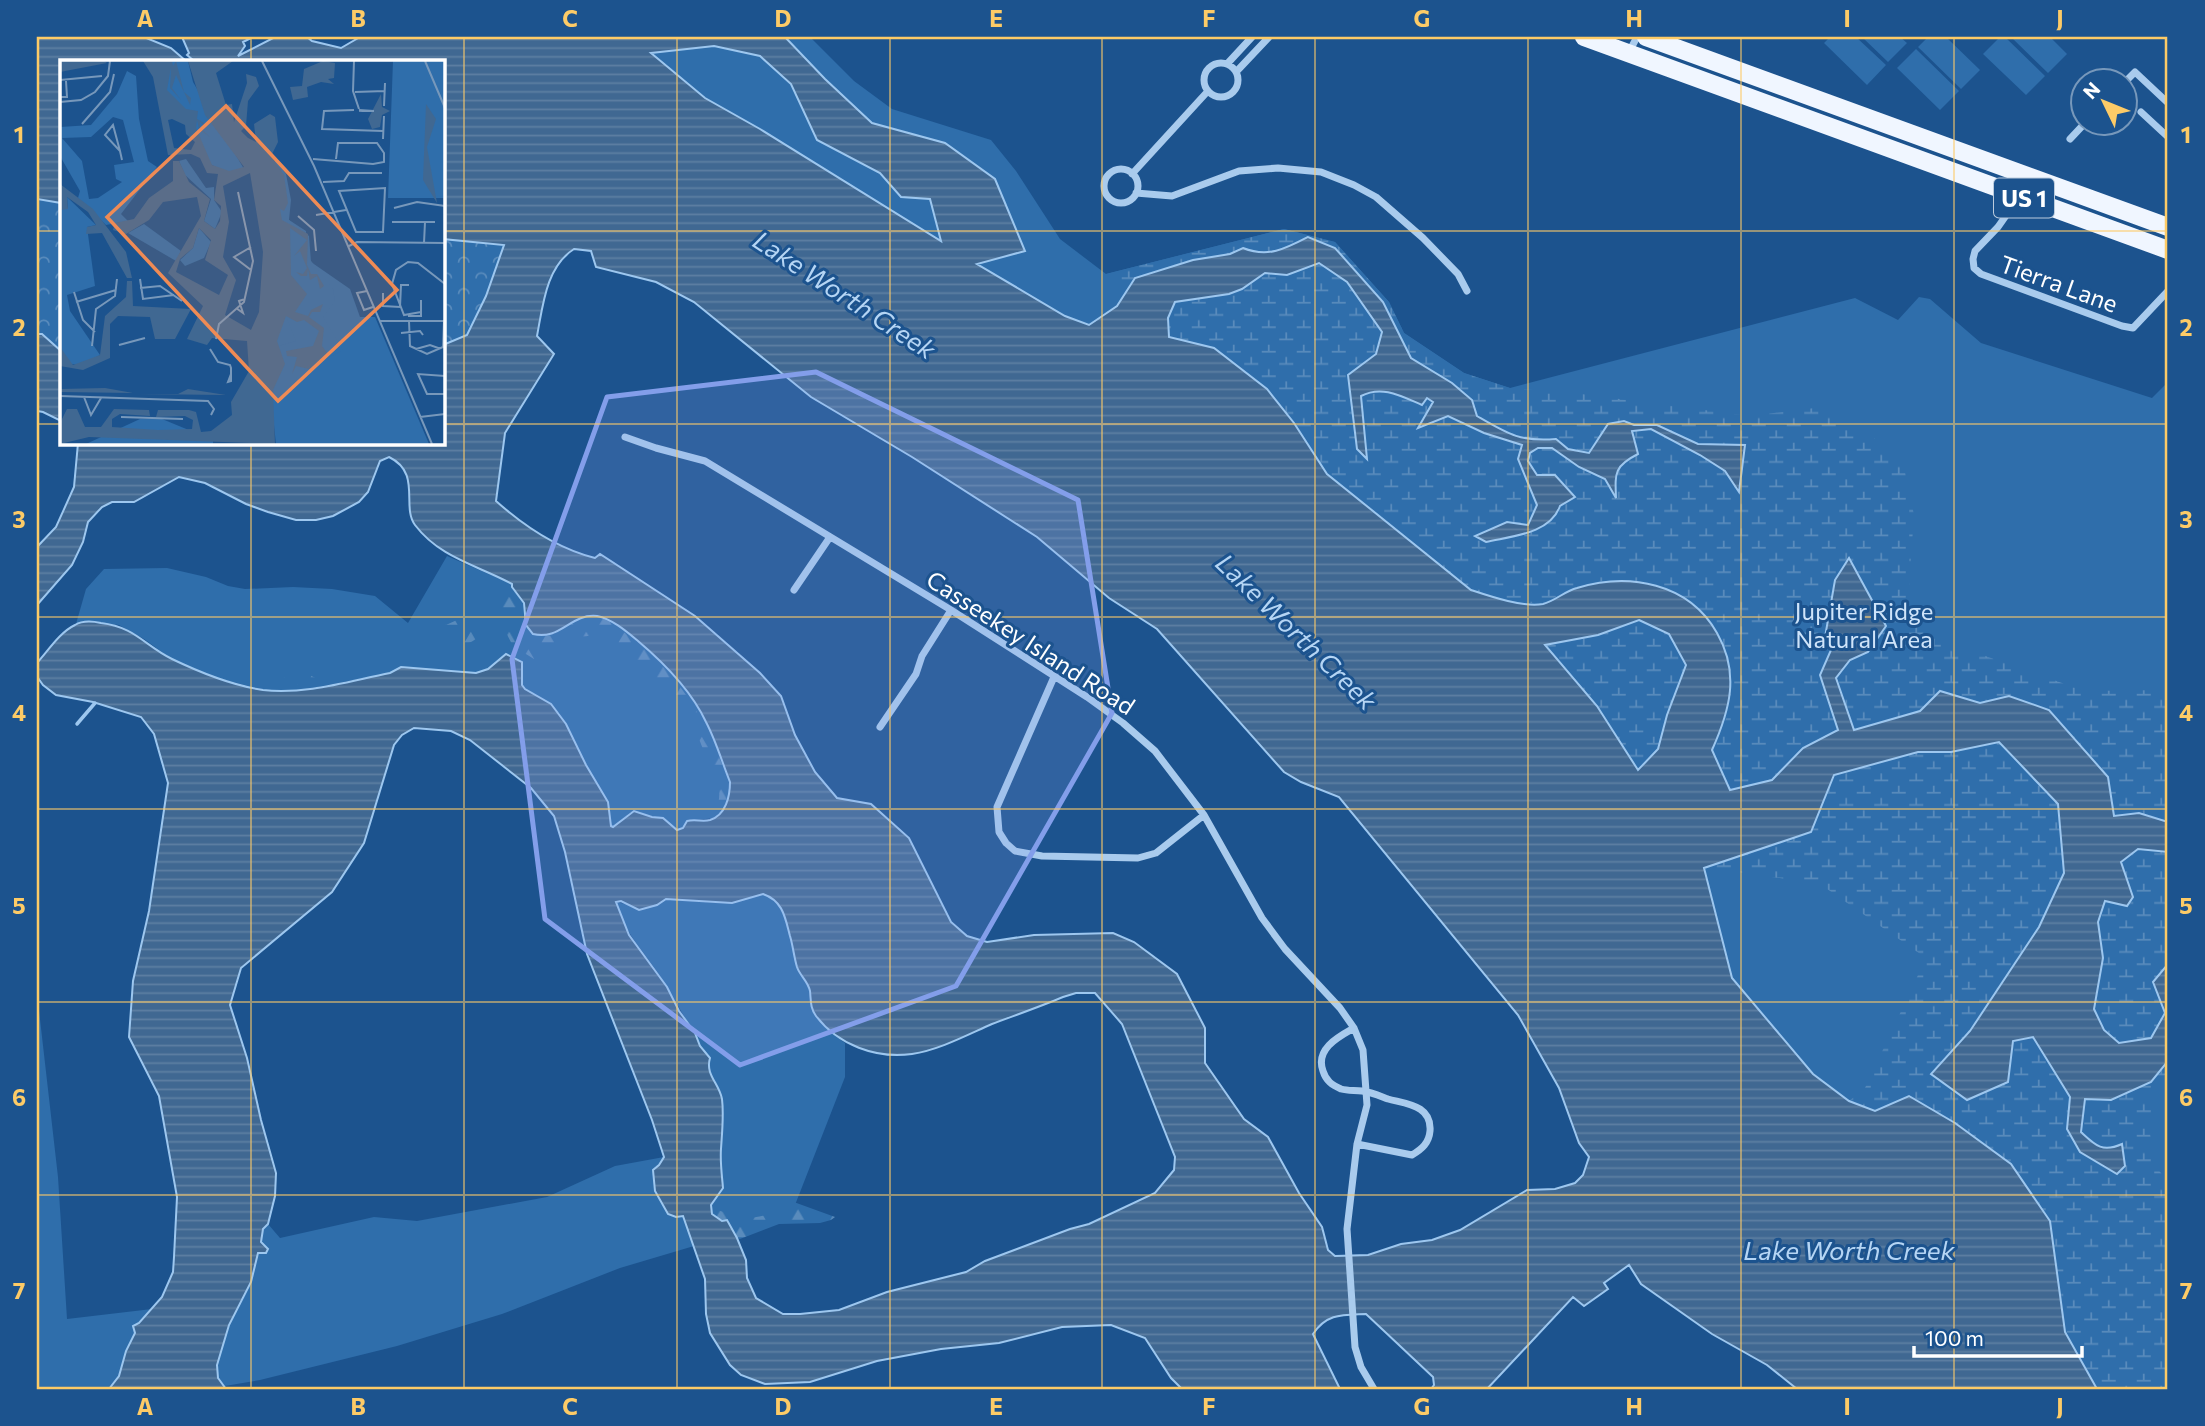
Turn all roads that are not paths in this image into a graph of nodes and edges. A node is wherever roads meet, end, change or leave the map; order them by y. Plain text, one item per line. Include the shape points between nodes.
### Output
1 (1252, 37) edge
2 (1269, 37) edge
3 (1584, 37) edge
4 (1646, 37) edge
5 (1632, 45) edge
6 (1227, 64) junction
7 (1236, 72) junction
8 (2138, 75) edge
9 (1208, 91) junction
10 (2168, 103) edge
11 (2141, 112) dead end
12 (2073, 136) edge
13 (2168, 138) edge
14 (2070, 139) dead end
15 (1132, 174) junction
16 (1136, 193) junction
17 (2026, 199) junction
18 (2168, 227) edge
19 (2168, 251) edge
20 (1468, 291) dead end
21 (2168, 292) edge
22 (625, 437) dead end
23 (830, 537) junction
24 (793, 590) dead end
25 (951, 610) junction
26 (1054, 677) junction
27 (880, 727) dead end
28 (1204, 815) junction
29 (1354, 1028) junction
30 (1366, 1091) junction
31 (1357, 1144) junction
32 (1374, 1389) edge

1 - 6 street
2 - 7 street
3 - 5 main road, US 1
4 - 18 main road, US 1
5 - 17 main road, US 1
6 - 7 street
6 - 9 street via 1215,64 1206,73
7 - 9 street via 1237,84 1231,93 1217,96
8 - 10 street
9 - 15 street
11 - 13 street
12 - 14 street
15 - 16 street
15 - 16 street via 1115,171 1106,179 1104,189 1117,203 1127,202
16 - 20 street via 1172,196 1239,171 1321,172 1376,197 1423,238
17 - 19 main road, US 1
17 - 21 street, Tierra Lane via 2012,207 1975,251 1974,268 1981,274 2133,328
22 - 23 street, Casseekey Island Road via 705,461
23 - 24 street
23 - 25 street, Casseekey Island Road
25 - 26 street, Casseekey Island Road
25 - 27 street
26 - 28 street, Casseekey Island Road via 1147,744
26 - 28 street via 997,807 999,832 1015,851 1138,858 1156,853
28 - 29 street, Casseekey Island Road via 1262,918
29 - 30 street, Casseekey Island Road via 1363,1050
29 - 30 street via 1329,1044 1321,1056 1322,1069 1329,1083
30 - 31 street, Casseekey Island Road
30 - 31 street via 1410,1102 1424,1112 1430,1135 1425,1146 1412,1155
31 - 32 street, Casseekey Island Road via 1347,1229 1351,1301 1355,1347

